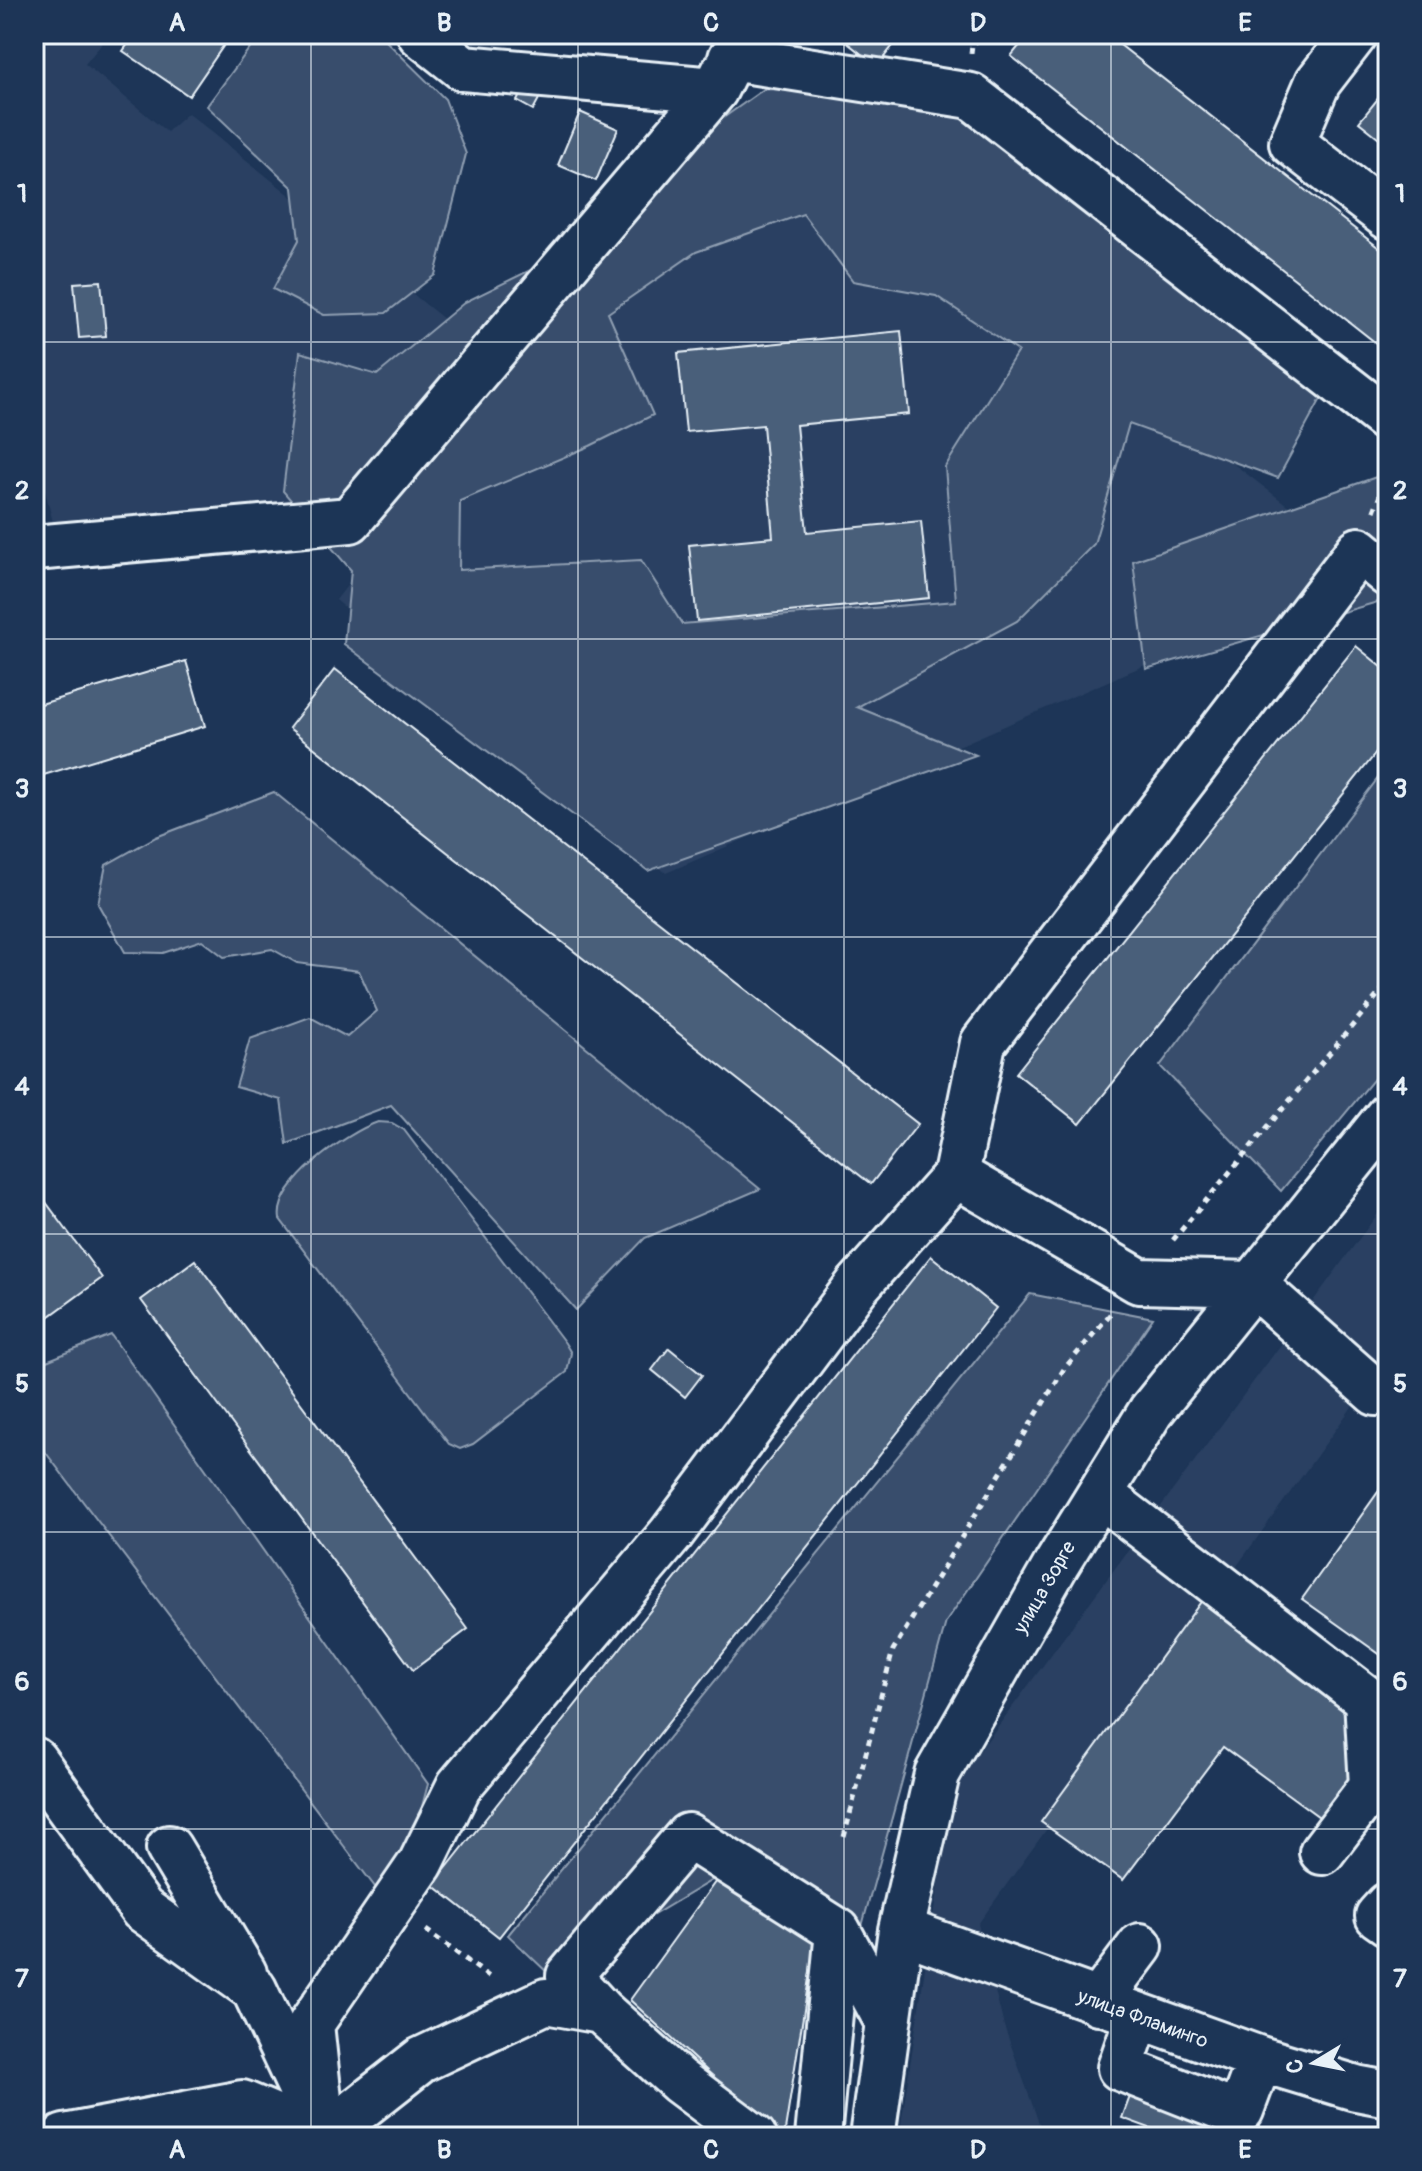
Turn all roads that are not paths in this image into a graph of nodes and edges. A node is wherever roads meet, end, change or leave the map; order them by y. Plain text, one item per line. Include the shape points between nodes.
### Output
1 (420, 34) edge
2 (1355, 34) edge
3 (732, 61) edge
4 (1388, 217) edge
5 (1388, 420) edge
6 (34, 548) edge
7 (1388, 574) edge
8 (1388, 1116) edge
9 (956, 1175) junction
10 (1253, 1284) junction
11 (1376, 1393) dead end
12 (1100, 1494) junction
13 (34, 1760) edge
14 (169, 1848) dead end
15 (1322, 1852) dead end
16 (1388, 1905) edge
17 (1388, 1923) edge
18 (901, 1930) junction
19 (838, 1931) junction
20 (1140, 1946) dead end
21 (254, 1989) junction
22 (1118, 2009) junction
23 (601, 2011) junction
24 (887, 2021) junction
25 (1260, 2059) junction
26 (1388, 2094) edge
27 (64, 2137) edge
28 (323, 2137) edge
29 (754, 2137) edge
30 (818, 2137) edge
31 (872, 2137) edge

1 - 3 street via 463,68
2 - 4 street via 1318,82 1292,143
3 - 5 street via 971,96
3 - 6 street via 350,520
7 - 9 street via 1359,550 983,1043
8 - 10 street, улица Зорге
9 - 10 street via 1139,1281
9 - 28 street via 857,1286 671,1534 459,1786 421,1863 311,2024
10 - 11 street
10 - 12 street, улица Зорге via 1151,1411
12 - 15 street via 1367,1699 1372,1786
12 - 18 street, улица Зорге via 937,1774
13 - 21 street via 142,1909
14 - 21 street
16 - 17 street via 1378,1916
18 - 22 street, улица Фламинго
18 - 24 street, улица Зорге
19 - 23 street via 688,1836 569,1976
19 - 24 street
19 - 30 street
20 - 22 street
21 - 28 street
22 - 25 street, улица Фламинго
22 - 25 street via 1120,2068 1234,2113 1241,2110
23 - 28 street via 546,2001 421,2060
23 - 29 street via 679,2081
24 - 31 street, улица Зорге
25 - 26 street, улица Фламинго
27 - 28 street via 242,2103

